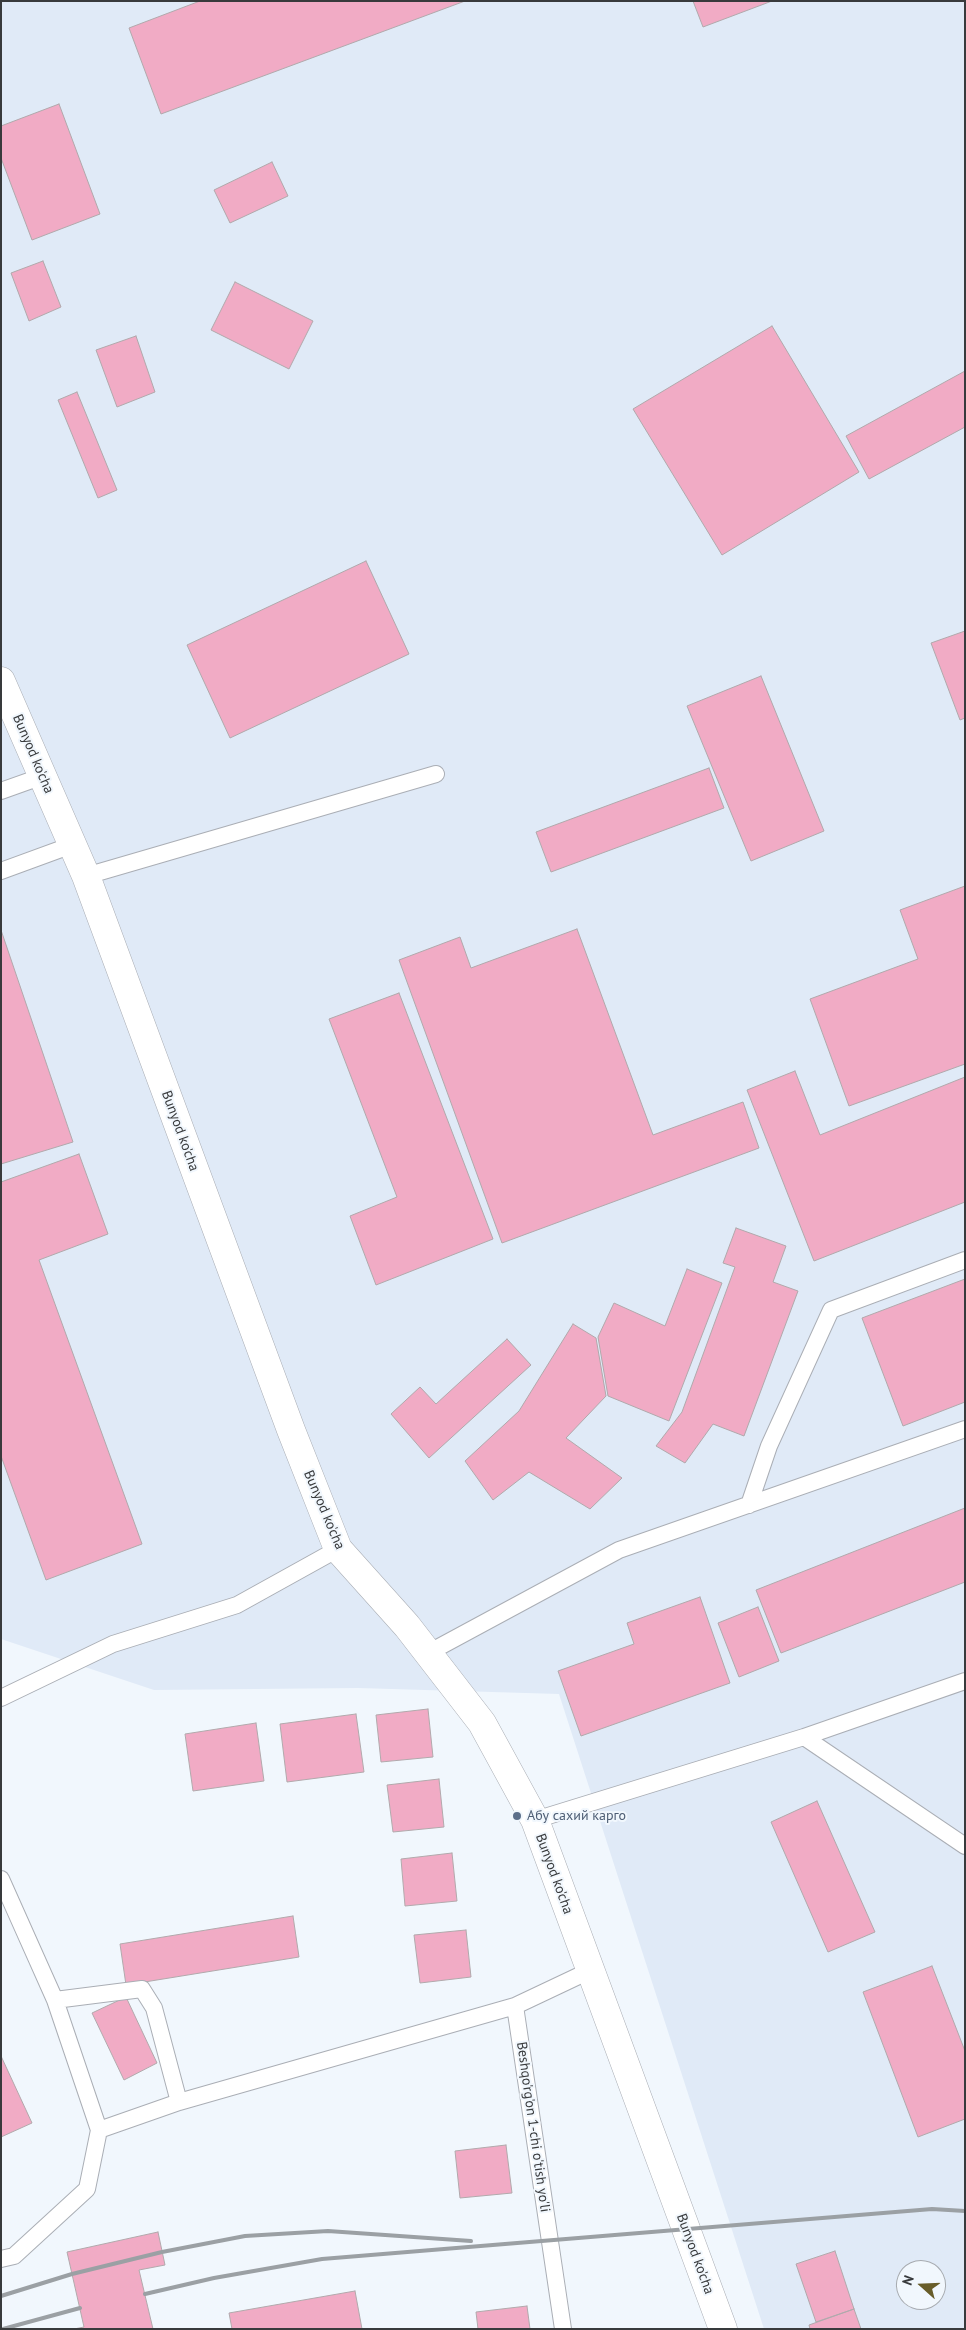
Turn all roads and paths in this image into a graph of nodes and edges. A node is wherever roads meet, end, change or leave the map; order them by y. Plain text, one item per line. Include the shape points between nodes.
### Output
1 (1, 681) edge
2 (436, 774) dead end
3 (43, 776) junction
4 (1, 791) edge
5 (72, 845) junction
6 (1, 871) edge
7 (86, 876) junction
8 (965, 1260) edge
9 (965, 1429) edge
10 (749, 1505) junction
11 (338, 1549) junction
12 (428, 1653) junction
13 (965, 1681) edge
14 (1, 1698) edge
15 (804, 1736) junction
16 (535, 1820) junction
17 (965, 1846) edge
18 (1, 1879) edge
19 (589, 1971) junction
20 (55, 2000) junction
21 (515, 2006) junction
22 (179, 2102) junction
23 (99, 2130) junction
24 (1, 2259) edge
25 (563, 2329) edge
26 (723, 2329) edge

1 - 3 street, Bunyod ko'cha
2 - 7 lane
3 - 4 lane
3 - 5 street, Bunyod ko'cha
5 - 6 lane
5 - 7 street, Bunyod ko'cha
7 - 11 street, Bunyod ko'cha
8 - 10 lane via 831,1310 769,1446
9 - 10 lane
10 - 12 lane via 619,1550
11 - 12 street, Bunyod ko'cha
11 - 14 lane via 237,1605 113,1644
12 - 16 street, Bunyod ko'cha via 482,1723
13 - 15 lane
15 - 16 lane
15 - 17 lane
16 - 19 street, Bunyod ko'cha
18 - 20 lane
19 - 21 lane
19 - 26 street, Bunyod ko'cha
20 - 22 lane via 142,1989 154,2008
20 - 23 lane
21 - 22 lane
21 - 25 lane, Beshqo'rg'on 1-chi o'tish yo'li
22 - 23 lane
23 - 24 lane via 87,2189 14,2256

